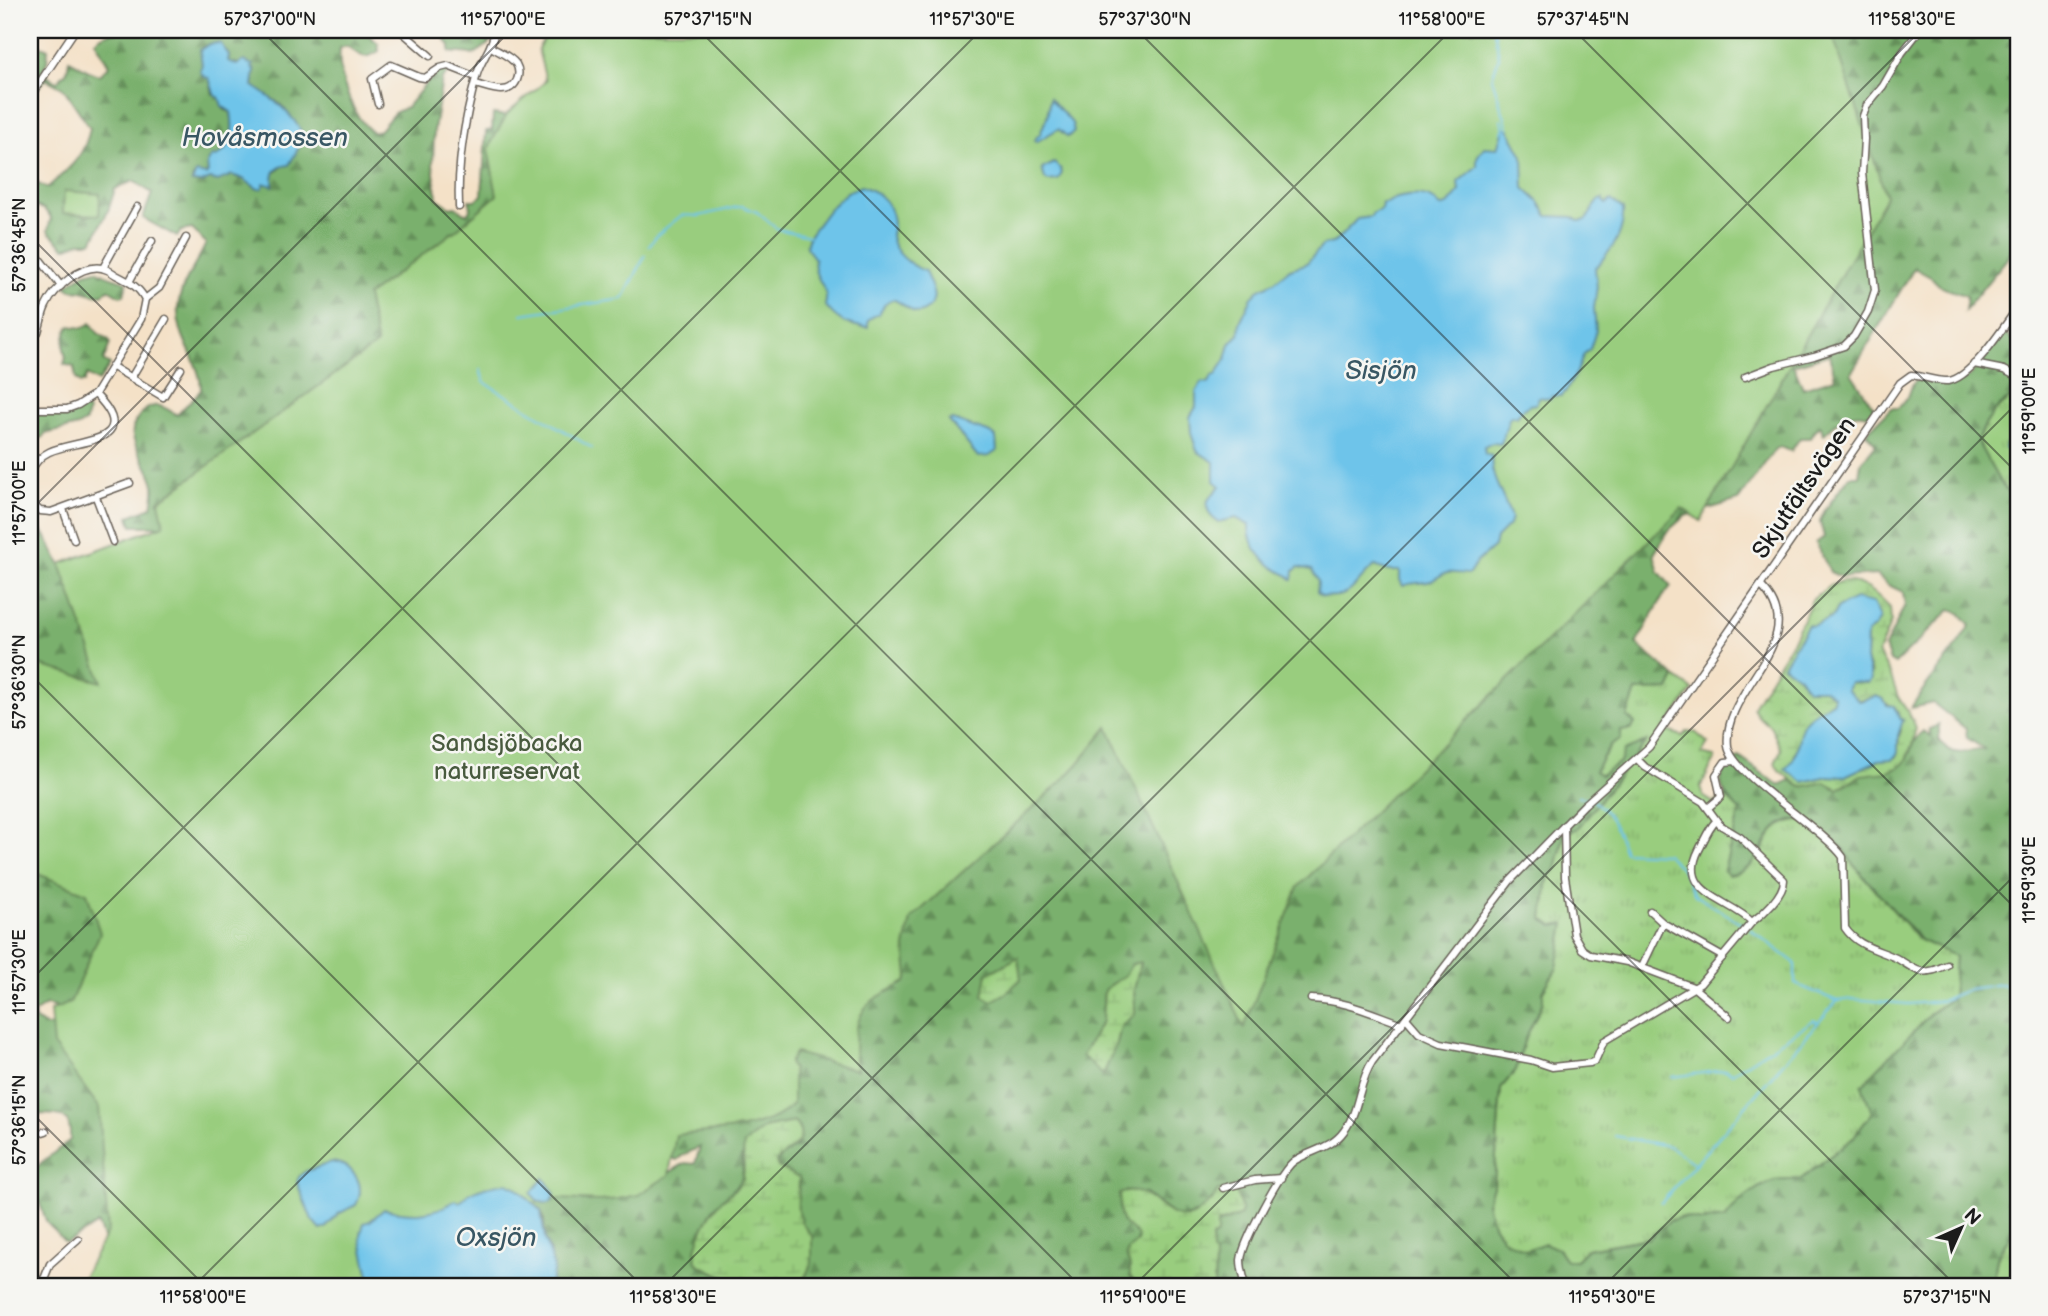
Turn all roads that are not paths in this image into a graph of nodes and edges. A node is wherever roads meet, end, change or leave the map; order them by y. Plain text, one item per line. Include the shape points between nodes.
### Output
1 (33, 30) edge
2 (75, 30) edge
3 (400, 30) edge
4 (495, 30) edge
5 (1920, 30) edge
6 (30, 38) edge
7 (491, 47) junction
8 (430, 56) dead end
9 (476, 80) junction
10 (30, 93) edge
11 (379, 104) dead end
12 (137, 207) dead end
13 (459, 207) dead end
14 (186, 239) dead end
15 (152, 241) dead end
16 (30, 247) edge
17 (103, 268) junction
18 (129, 282) junction
19 (61, 286) junction
20 (145, 299) junction
21 (2018, 307) edge
22 (166, 318) dead end
23 (38, 332) dead end
24 (1974, 364) junction
25 (113, 367) junction
26 (181, 369) dead end
27 (131, 377) junction
28 (1745, 377) dead end
29 (2018, 377) edge
30 (95, 394) junction
31 (30, 409) edge
32 (30, 472) edge
33 (130, 483) dead end
34 (96, 497) junction
35 (30, 502) edge
36 (63, 509) junction
37 (74, 540) dead end
38 (113, 542) dead end
39 (1761, 586) junction
40 (1638, 760) junction
41 (1735, 761) junction
42 (1709, 807) junction
43 (1716, 821) junction
44 (1564, 825) junction
45 (1650, 911) dead end
46 (1752, 922) junction
47 (1663, 923) junction
48 (1723, 957) junction
49 (1947, 965) dead end
50 (1642, 967) junction
51 (1693, 987) junction
52 (1311, 999) dead end
53 (1729, 1017) dead end
54 (1404, 1021) junction
55 (46, 1131) dead end
56 (30, 1136) edge
57 (1281, 1178) junction
58 (1223, 1188) dead end
59 (78, 1239) dead end
60 (30, 1276) edge
61 (1247, 1286) edge

1 - 6 main road
2 - 10 street
3 - 8 street
4 - 7 street
5 - 28 street via 1863,116 1862,173 1875,290 1872,300 1851,341
7 - 9 street
7 - 9 street via 517,65 517,81 504,90
9 - 11 street via 448,66 419,78 391,65 372,79
9 - 13 street via 460,161
12 - 17 street
14 - 20 street via 159,288
15 - 18 street
16 - 19 street
17 - 18 street
17 - 19 street via 89,269
18 - 20 street
19 - 23 street via 45,307
20 - 25 street via 141,319
21 - 24 street, Skjutfältsvägen
22 - 27 street
24 - 29 street
24 - 39 street, Skjutfältsvägen via 1954,380 1904,378
25 - 27 street
25 - 30 street
26 - 27 street via 163,397
30 - 31 street via 67,409
30 - 32 street via 110,412 108,432 93,442 47,452
33 - 34 street
34 - 36 street
34 - 38 street
35 - 36 street via 45,512
36 - 37 street
39 - 40 street
39 - 41 street, Skjutfältsvägen via 1777,611 1779,627 1732,715 1727,745
40 - 42 street
40 - 44 street
41 - 42 street via 1725,762 1716,775 1721,797
41 - 49 street via 1840,852 1845,928 1853,938 1919,971
42 - 43 street
43 - 46 street via 1694,860 1693,873 1702,889
43 - 46 street via 1740,837 1784,880 1784,887
44 - 50 street via 1565,877 1577,943 1591,955
44 - 54 street via 1504,888
45 - 47 street
46 - 48 street
47 - 48 street
47 - 50 street
48 - 51 street
50 - 51 street
51 - 53 street
51 - 54 street via 1604,1041 1595,1060 1573,1066 1552,1067 1441,1043
52 - 54 street
54 - 57 street via 1367,1070 1344,1132 1329,1145 1294,1161
55 - 56 street
57 - 58 street
57 - 61 street via 1243,1253
59 - 60 street via 50,1264 44,1279

